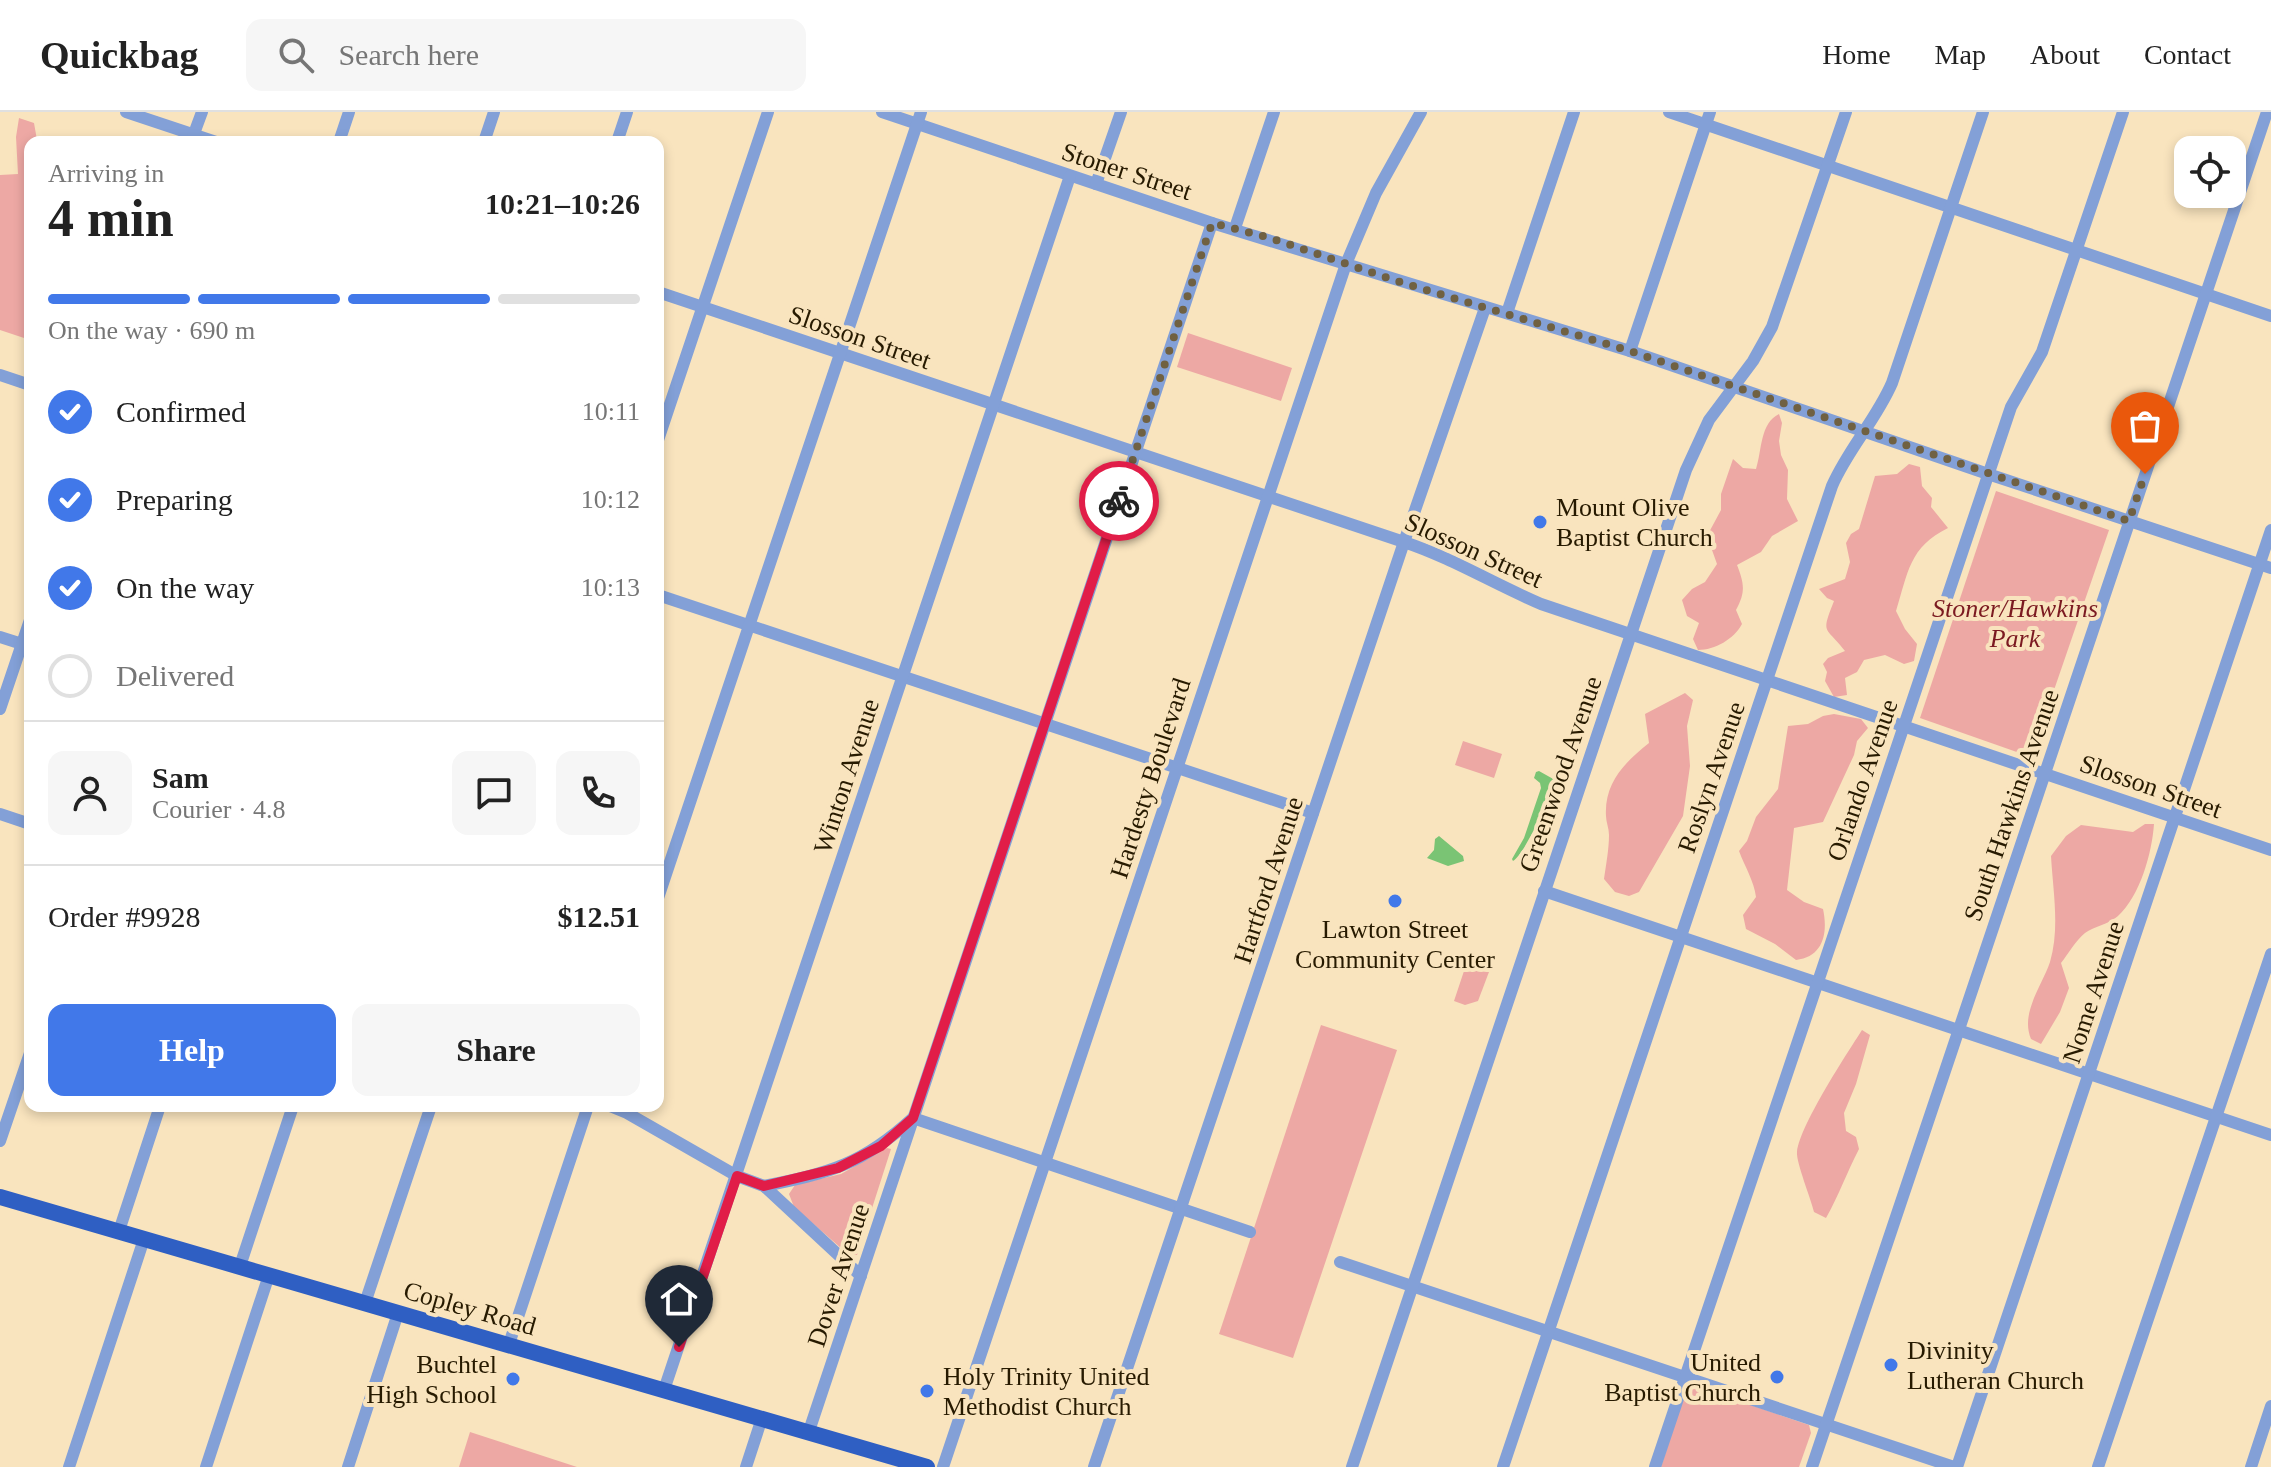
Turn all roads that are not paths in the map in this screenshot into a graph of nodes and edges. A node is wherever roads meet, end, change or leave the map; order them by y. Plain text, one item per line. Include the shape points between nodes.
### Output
1 (126, 112) edge
2 (202, 112) edge
3 (349, 112) edge
4 (494, 112) edge
5 (627, 112) edge
6 (768, 112) edge
7 (882, 112) edge
8 (1121, 112) edge
9 (1274, 112) edge
10 (1421, 112) edge
11 (1574, 112) edge
12 (1669, 112) edge
13 (1846, 112) edge
14 (1983, 112) edge
15 (2123, 112) edge
16 (2267, 112) edge
17 (919, 117) edge
18 (1708, 118) edge
19 (187, 136) edge
20 (193, 136) edge
21 (341, 136) edge
22 (486, 136) edge
23 (619, 136) edge
24 (1827, 165) junction
25 (1070, 176) junction
26 (1096, 184) junction
27 (1950, 206) junction
28 (1212, 223) junction
29 (1235, 228) junction
30 (2076, 249) junction
31 (1346, 264) junction
32 (664, 294) edge
33 (2206, 294) junction
34 (703, 307) junction
35 (1485, 308) junction
36 (1507, 313) junction
37 (2271, 316) edge
38 (1630, 351) junction
39 (840, 353) junction
40 (0, 375) edge
41 (24, 383) edge
42 (1733, 387) junction
43 (994, 405) junction
44 (664, 422) edge
45 (1863, 431) junction
46 (1135, 452) junction
47 (1988, 474) junction
48 (1267, 496) junction
49 (2129, 521) junction
50 (2271, 530) edge
51 (1404, 542) junction
52 (2265, 566) edge
53 (664, 597) edge
54 (749, 625) junction
55 (1631, 634) junction
56 (0, 637) edge
57 (24, 638) edge
58 (22, 644) junction
59 (902, 676) junction
60 (1767, 680) junction
61 (0, 709) edge
62 (1044, 724) junction
63 (1904, 726) junction
64 (1177, 768) junction
65 (2045, 773) junction
66 (1313, 813) junction
67 (0, 814) edge
68 (2174, 817) junction
69 (24, 822) edge
70 (2271, 850) edge
71 (664, 880) edge
72 (1544, 891) junction
73 (1680, 937) junction
74 (2271, 954) edge
75 (1818, 983) junction
76 (1959, 1031) junction
77 (24, 1071) edge
78 (2089, 1074) junction
79 (158, 1112) edge
80 (291, 1112) edge
81 (429, 1112) edge
82 (586, 1112) edge
83 (625, 1112) edge
84 (2217, 1116) junction
85 (913, 1118) junction
86 (2271, 1135) edge
87 (0, 1141) edge
88 (1045, 1162) junction
89 (737, 1176) junction
90 (764, 1186) junction
91 (1, 1202) edge
92 (1182, 1209) junction
93 (119, 1231) junction
94 (1250, 1232) dead end
95 (144, 1239) junction
96 (1340, 1262) dead end
97 (240, 1266) junction
98 (269, 1275) junction
99 (861, 1276) junction
100 (1411, 1286) junction
101 (365, 1303) junction
102 (398, 1313) junction
103 (1548, 1331) junction
104 (509, 1344) junction
105 (1686, 1377) junction
106 (664, 1390) junction
107 (2271, 1406) edge
108 (762, 1418) junction
109 (1826, 1424) junction
110 (809, 1431) junction
111 (889, 1461) edge
112 (69, 1467) edge
113 (206, 1467) edge
114 (348, 1467) edge
115 (746, 1467) edge
116 (927, 1467) edge
117 (943, 1467) edge
118 (1094, 1467) edge
119 (1352, 1467) edge
120 (1503, 1467) edge
121 (1655, 1467) edge
122 (1812, 1467) edge
123 (1955, 1467) edge
124 (2098, 1467) edge
125 (2251, 1467) edge

1 - 19 street
2 - 20 street
3 - 21 street
4 - 22 street
5 - 23 street
6 - 34 street
7 - 17 street, Stoner Street
8 - 26 street
9 - 29 street
10 - 31 street, Hardesty Boulevard via 1376,193
11 - 36 street
12 - 18 street
13 - 24 street, Greenwood Avenue
14 - 27 street, Roslyn Avenue
15 - 30 street, Orlando Avenue
16 - 33 street, South Hawkins Avenue
17 - 25 street, Stoner Street
17 - 39 street
18 - 24 street
18 - 38 street
24 - 27 street
24 - 42 street, Greenwood Avenue via 1772,327
25 - 26 street, Stoner Street
25 - 43 street, Winton Avenue
26 - 28 street, Stoner Street
27 - 30 street
27 - 45 street, Roslyn Avenue via 1892,383
28 - 29 street, Stoner Street
28 - 46 street, Dover Avenue
29 - 31 street, Stoner Street
30 - 33 street
30 - 47 street, Orlando Avenue via 2042,352 2011,407
31 - 35 street, Stoner Street
31 - 48 street, Hardesty Boulevard
32 - 34 street, Slosson Street
33 - 37 street
33 - 49 street, South Hawkins Avenue
34 - 39 street, Slosson Street
34 - 44 street
35 - 36 street, Stoner Street
35 - 51 street, Hartford Avenue
36 - 38 street, Stoner Street
38 - 42 street, Stoner Street
39 - 43 street, Slosson Street
39 - 54 street
40 - 41 street
42 - 45 street, Stoner Street
42 - 55 street, Greenwood Avenue via 1698,441
43 - 46 street, Slosson Street
43 - 59 street, Winton Avenue
45 - 47 street, Stoner Street
45 - 60 street, Roslyn Avenue via 1832,486
46 - 48 street, Slosson Street
46 - 62 street, Dover Avenue
47 - 49 street, Stoner Street
47 - 63 street, Orlando Avenue
48 - 51 street, Slosson Street
48 - 64 street, Hardesty Boulevard
49 - 52 street, Stoner Street
49 - 65 street, South Hawkins Avenue
50 - 52 street, Nome Avenue
51 - 55 street, Slosson Street via 1541,604
51 - 66 street, Hartford Avenue
52 - 68 street, Nome Avenue
53 - 54 street
54 - 59 street
54 - 71 street
55 - 60 street, Slosson Street
55 - 72 street, Greenwood Avenue
56 - 58 street
57 - 58 street
58 - 61 street
59 - 62 street
59 - 89 street, Winton Avenue
60 - 63 street, Slosson Street
60 - 73 street, Roslyn Avenue
62 - 64 street
62 - 85 street, Dover Avenue
63 - 65 street, Slosson Street
63 - 75 street, Orlando Avenue
64 - 66 street
64 - 88 street, Hardesty Boulevard
65 - 68 street, Slosson Street
65 - 76 street, South Hawkins Avenue
66 - 92 street, Hartford Avenue
67 - 69 street
68 - 70 street, Slosson Street
68 - 78 street, Nome Avenue
72 - 73 street
72 - 100 street, Greenwood Avenue
73 - 75 street
73 - 103 street, Roslyn Avenue
74 - 84 street
75 - 76 street
75 - 105 street, Orlando Avenue
76 - 78 street
76 - 109 street, South Hawkins Avenue
77 - 87 street
78 - 84 street
78 - 123 street, Nome Avenue
79 - 93 street
80 - 97 street
81 - 101 street
82 - 104 street
83 - 89 street
84 - 86 street
84 - 124 street
85 - 88 street
85 - 90 street via 854,1162
85 - 99 street, Dover Avenue
88 - 92 street
88 - 117 street, Hardesty Boulevard
89 - 90 street
89 - 106 street, Winton Avenue
90 - 99 street
91 - 93 main road, Copley Road
92 - 94 street
92 - 118 street, Hartford Avenue
93 - 95 main road, Copley Road
95 - 97 main road, Copley Road
95 - 112 street
96 - 100 street
97 - 98 main road, Copley Road
98 - 101 main road, Copley Road
98 - 113 street
99 - 110 street, Dover Avenue
100 - 103 street
100 - 119 street, Greenwood Avenue
101 - 102 main road, Copley Road
102 - 104 main road, Copley Road
102 - 114 street
103 - 105 street
103 - 120 street, Roslyn Avenue
104 - 106 main road, Copley Road
105 - 109 street
105 - 121 street, Orlando Avenue
106 - 108 main road, Copley Road
107 - 125 street
108 - 110 main road, Copley Road
108 - 115 street
109 - 122 street, South Hawkins Avenue
109 - 123 street
110 - 111 main road, Copley Road
111 - 116 main road, Copley Road

